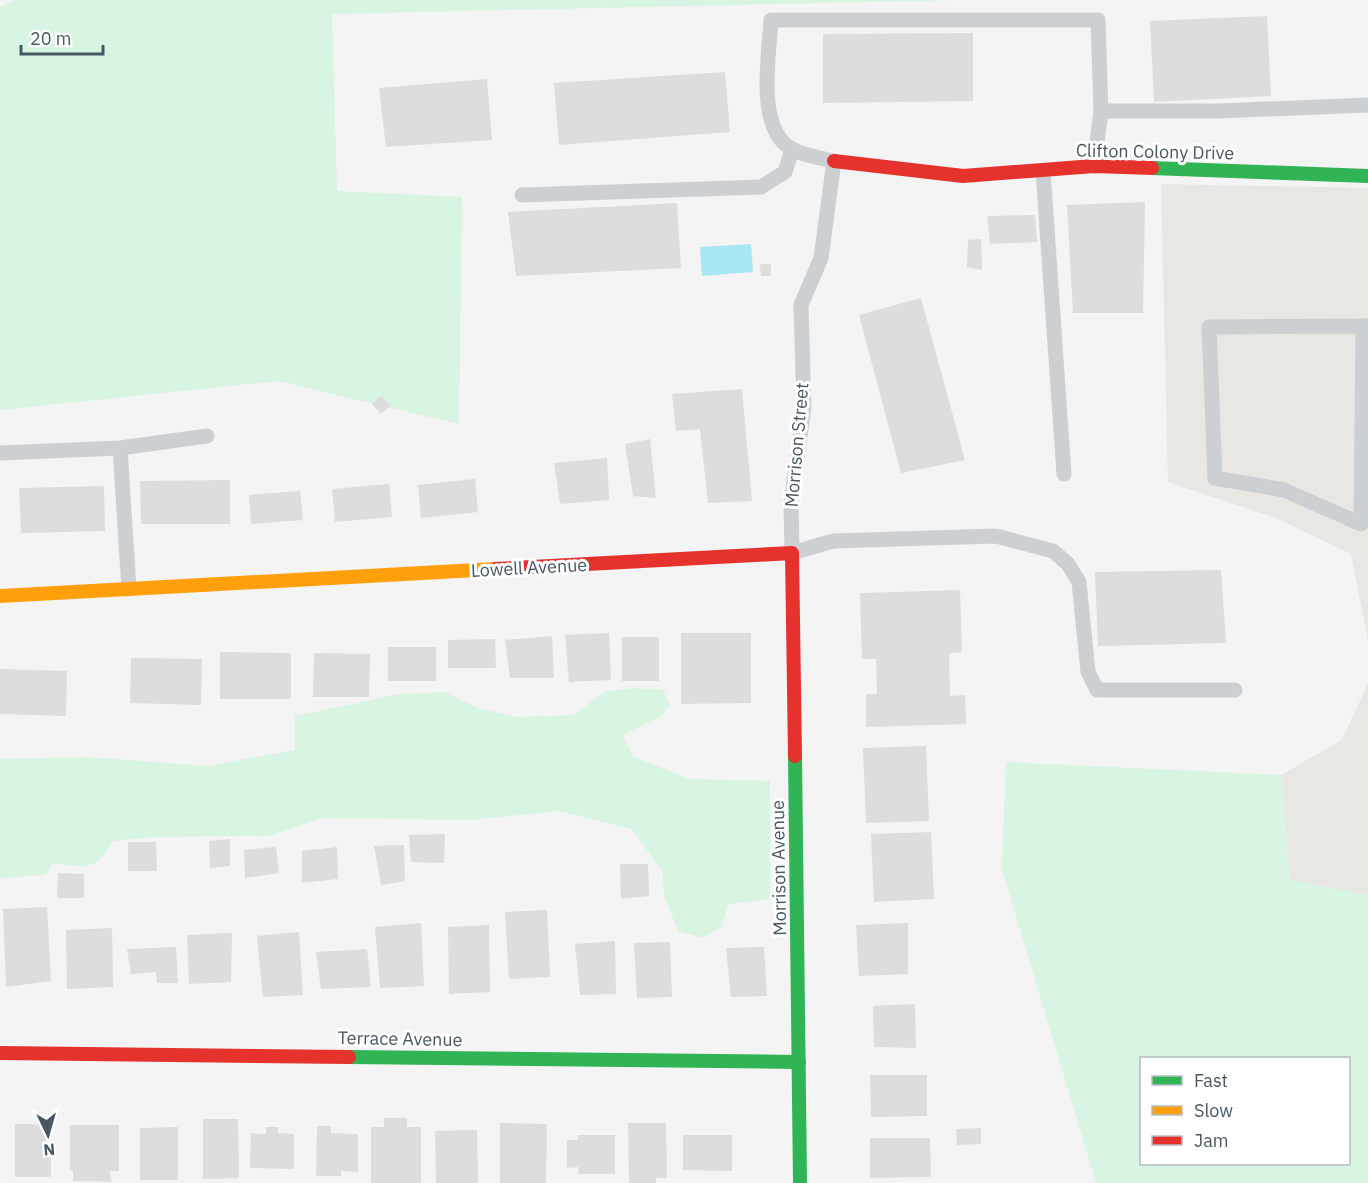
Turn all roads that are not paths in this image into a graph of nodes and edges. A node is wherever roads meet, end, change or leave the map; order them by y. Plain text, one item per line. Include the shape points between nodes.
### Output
1 (1368, 105) edge
2 (1101, 111) junction
3 (792, 150) junction
4 (834, 162) junction
5 (1094, 166) junction
6 (1043, 171) junction
7 (1368, 176) edge
8 (522, 195) dead end
9 (1365, 326) edge
10 (207, 436) dead end
11 (120, 448) junction
12 (0, 453) edge
13 (1064, 474) dead end
14 (792, 553) junction
15 (129, 590) junction
16 (0, 596) edge
17 (1235, 690) dead end
18 (0, 1053) edge
19 (800, 1062) junction
20 (800, 1183) edge

1 - 2 lane
2 - 3 lane via 1098,20 771,20 767,108 775,131
2 - 5 lane
3 - 4 lane
3 - 8 lane via 785,172 761,187
4 - 6 street, Clifton Colony Drive via 963,176
4 - 14 lane, Morrison Street via 821,258 801,305 804,408 791,502
5 - 6 street, Clifton Colony Drive
5 - 7 street, Clifton Colony Drive
6 - 13 lane
9 - 9 lane via 1209,327 1215,478 1284,490 1361,524
10 - 11 lane
11 - 12 lane
11 - 15 lane
14 - 15 street, Lowell Avenue
14 - 17 lane, Lowell Avenue via 832,541 996,536 1053,551 1068,564 1079,582 1088,672 1097,690
14 - 19 street, Morrison Avenue
15 - 16 street, Lowell Avenue
18 - 19 street, Terrace Avenue
19 - 20 street, Morrison Avenue

